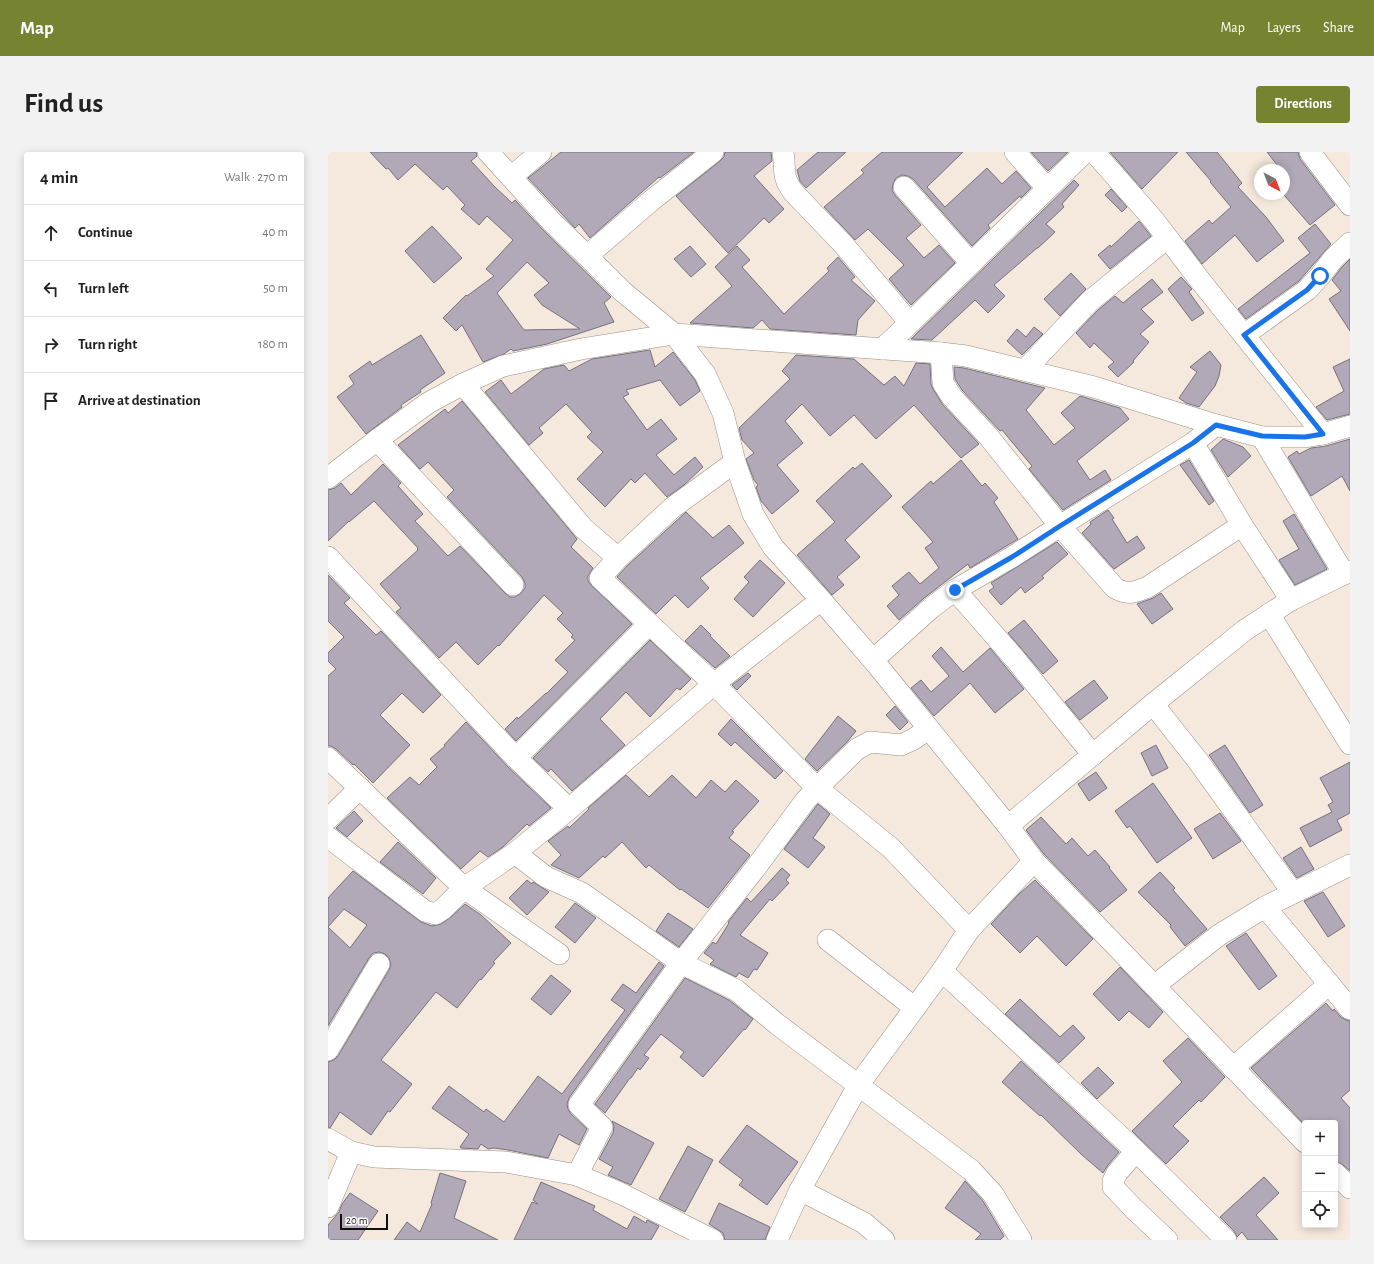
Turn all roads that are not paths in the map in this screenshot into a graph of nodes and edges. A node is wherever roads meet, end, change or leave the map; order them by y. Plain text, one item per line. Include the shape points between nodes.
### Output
1 (488, 152) edge
2 (541, 152) edge
3 (713, 152) edge
4 (783, 152) edge
5 (1015, 152) edge
6 (1085, 152) edge
7 (1094, 152) edge
8 (1310, 152) edge
9 (511, 177) junction
10 (904, 187) dead end
11 (1047, 188) junction
12 (1350, 205) edge
13 (1167, 238) junction
14 (1350, 243) edge
15 (588, 256) junction
16 (971, 263) junction
17 (910, 323) junction
18 (674, 334) junction
19 (1244, 335) junction
20 (882, 349) junction
21 (941, 352) junction
22 (1025, 370) junction
23 (463, 384) junction
24 (1216, 425) junction
25 (1350, 426) edge
26 (1323, 434) junction
27 (1262, 436) junction
28 (377, 440) junction
29 (1193, 443) junction
30 (735, 462) junction
31 (328, 478) edge
32 (1242, 525) junction
33 (1060, 526) junction
34 (328, 557) edge
35 (618, 558) junction
36 (1347, 573) edge
37 (513, 585) dead end
38 (955, 590) junction
39 (821, 600) junction
40 (1291, 600) junction
41 (1269, 614) junction
42 (650, 624) junction
43 (873, 660) junction
44 (714, 684) junction
45 (1153, 704) junction
46 (929, 729) junction
47 (1350, 744) edge
48 (1093, 755) junction
49 (328, 758) edge
50 (516, 758) junction
51 (360, 788) junction
52 (817, 788) junction
53 (569, 809) junction
54 (328, 819) edge
55 (1008, 826) junction
56 (328, 837) edge
57 (515, 853) junction
58 (1034, 861) junction
59 (1350, 865) edge
60 (464, 888) junction
61 (1293, 893) junction
62 (1265, 907) junction
63 (969, 930) junction
64 (828, 940) dead end
65 (559, 954) dead end
66 (681, 963) junction
67 (379, 964) dead end
68 (942, 971) junction
69 (1154, 986) junction
70 (1342, 994) edge
71 (915, 1008) junction
72 (328, 1050) edge
73 (1233, 1068) junction
74 (859, 1084) junction
75 (328, 1139) edge
76 (1302, 1139) edge
77 (1136, 1151) junction
78 (352, 1152) junction
79 (577, 1175) junction
80 (1338, 1176) edge
81 (1350, 1188) edge
82 (800, 1190) junction
83 (328, 1207) edge
84 (713, 1240) edge
85 (777, 1240) edge
86 (884, 1240) edge
87 (1021, 1240) edge
88 (1167, 1240) edge
89 (1226, 1240) edge

1 - 9 street
2 - 9 street
3 - 15 street via 652,200
4 - 17 street via 786,184 843,244
5 - 11 street
6 - 11 street
7 - 13 street
8 - 12 street
9 - 15 street via 551,221
10 - 16 street
11 - 16 street
13 - 19 street
13 - 22 street via 1090,301
14 - 19 street via 1307,290
15 - 18 street via 622,291
16 - 17 street
17 - 20 street
18 - 20 street
18 - 23 street via 503,366
18 - 30 street via 705,374 723,413
19 - 26 street
20 - 21 street
21 - 22 street
21 - 33 street via 943,383 952,397 988,436
22 - 24 street
23 - 28 street via 428,404
23 - 35 street via 583,528
24 - 27 street
24 - 29 street
25 - 26 street
26 - 27 street via 1305,437
27 - 36 street
28 - 31 street
28 - 37 street
29 - 32 street
29 - 33 street
30 - 35 street via 672,508
30 - 39 street via 753,514 773,548
32 - 33 street via 1166,575 1133,593 1115,588
32 - 40 street
33 - 38 street
34 - 50 street
35 - 42 street via 600,578
36 - 40 street
38 - 43 street
38 - 48 street
39 - 43 street
39 - 44 street
40 - 41 street
41 - 45 street via 1245,630
41 - 47 street
42 - 44 street
42 - 50 street
43 - 46 street
44 - 52 street
44 - 53 street
45 - 48 street
45 - 61 street via 1198,761
46 - 52 street via 901,745 870,742 857,749
46 - 55 street
48 - 55 street
49 - 51 street
50 - 53 street
51 - 54 street
51 - 60 street
52 - 63 street via 891,848
52 - 66 street
53 - 57 street
55 - 58 street
56 - 60 street via 425,911 435,914 439,912
57 - 60 street
57 - 66 street via 546,877 582,893
58 - 63 street
58 - 69 street
59 - 61 street
60 - 65 street
61 - 62 street
62 - 69 street via 1219,936
62 - 70 street
63 - 68 street
64 - 71 street
66 - 74 street via 736,990 777,1024
66 - 79 street via 579,1105 602,1127
67 - 72 street
68 - 71 street
68 - 77 street
69 - 73 street
70 - 73 street
71 - 74 street
73 - 76 street
74 - 82 street
74 - 87 street via 971,1170 993,1194
75 - 78 street
77 - 88 street via 1117,1173 1113,1186
77 - 89 street
78 - 79 street via 374,1157 506,1162
78 - 83 street
79 - 84 street via 622,1194
80 - 81 street
82 - 85 street
82 - 86 street via 864,1223

